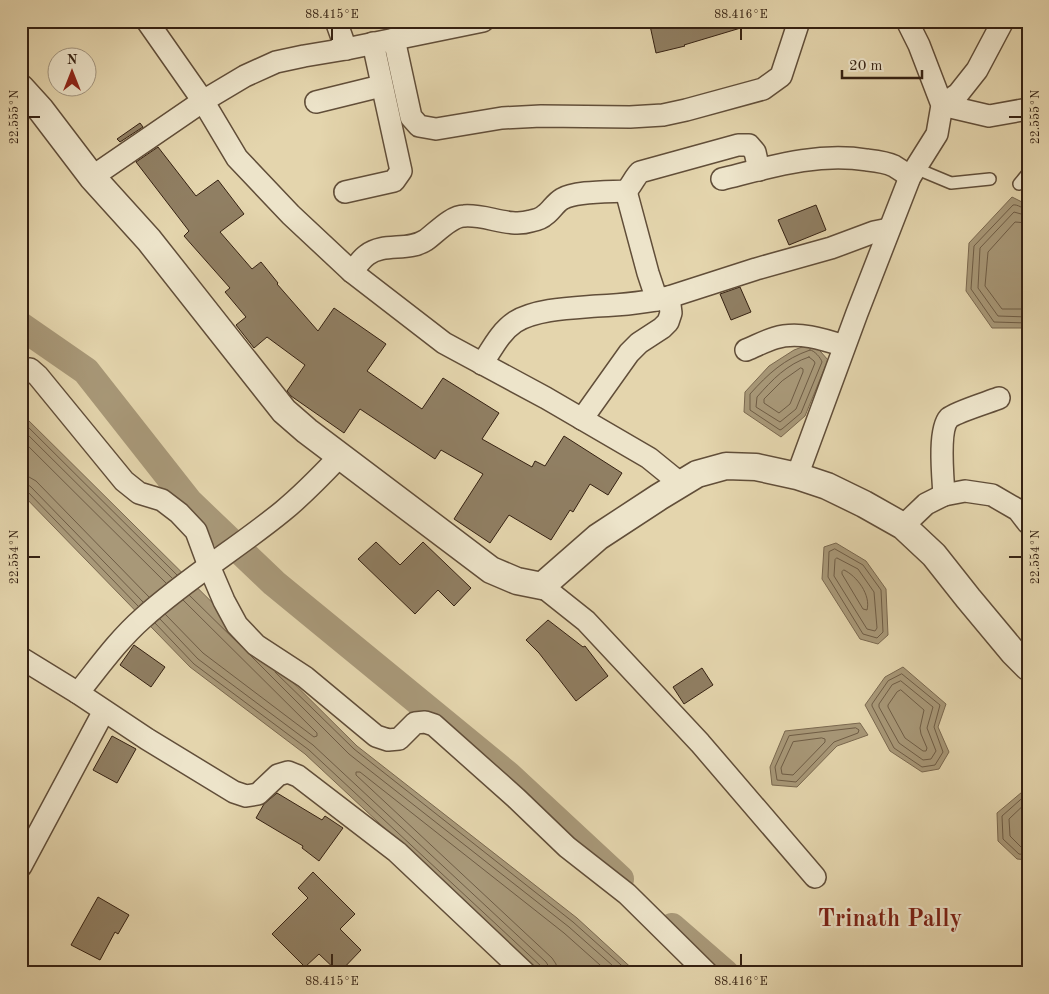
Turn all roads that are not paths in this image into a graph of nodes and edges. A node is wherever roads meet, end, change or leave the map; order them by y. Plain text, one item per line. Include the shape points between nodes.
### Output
1 (147, 21) edge
2 (336, 21) edge
3 (799, 21) edge
4 (906, 21) edge
5 (1003, 21) edge
6 (479, 22) edge
7 (394, 39) junction
8 (373, 43) junction
9 (346, 49) junction
10 (381, 86) junction
11 (21, 88) edge
12 (203, 101) junction
13 (316, 102) dead end
14 (942, 105) junction
15 (1028, 109) edge
16 (759, 170) junction
17 (912, 172) junction
18 (1028, 173) edge
19 (92, 177) junction
20 (722, 179) dead end
21 (990, 179) dead end
22 (1019, 184) dead end
23 (626, 191) junction
24 (345, 192) dead end
25 (889, 229) junction
26 (352, 272) junction
27 (663, 298) junction
28 (844, 346) junction
29 (746, 350) dead end
30 (482, 364) junction
31 (21, 370) edge
32 (999, 398) dead end
33 (582, 419) junction
34 (341, 455) junction
35 (797, 476) junction
36 (681, 484) junction
37 (944, 494) junction
38 (1028, 523) edge
39 (903, 526) junction
40 (216, 561) junction
41 (542, 586) junction
42 (21, 658) edge
43 (1028, 667) edge
44 (78, 693) junction
45 (104, 711) junction
46 (21, 866) edge
47 (815, 877) dead end
48 (525, 973) edge
49 (707, 973) edge

1 - 12 street
2 - 9 street
3 - 7 street via 781,76 763,89 663,115 502,118 436,129 418,126 411,117
4 - 14 street
5 - 14 street via 977,70 958,94
6 - 7 street
7 - 8 street
8 - 9 street
8 - 10 street
9 - 12 street via 276,62 244,76
10 - 13 street
10 - 24 street via 401,171 394,181
11 - 19 street
12 - 19 street
12 - 26 street via 237,158
14 - 15 street via 990,116
14 - 17 street via 937,134
16 - 17 street via 834,157 874,161
16 - 20 street
16 - 23 street via 755,152 748,145 738,144 640,172
17 - 21 lane via 951,183
17 - 25 street
18 - 22 lane
19 - 34 street via 149,240 284,411
23 - 26 street via 573,194 560,200 545,216 530,222 460,216 424,241 410,246 389,247 367,255
23 - 27 street via 648,273
25 - 27 street
25 - 28 street
26 - 30 street via 444,343
27 - 30 street via 530,315 502,333
27 - 33 street via 671,313 668,322 629,353
28 - 29 street via 798,335 776,338
28 - 35 street
30 - 33 street
31 - 40 street via 30,369 38,376 124,481 139,493 162,500 179,512
32 - 37 street via 949,418 943,430 942,444
33 - 36 street via 649,458
34 - 40 street via 283,512
34 - 41 street via 491,570 517,581
35 - 36 street via 756,467 726,466 697,474
35 - 39 street via 827,486
36 - 41 street via 598,537
37 - 38 street via 965,491 992,495 1018,510
37 - 39 street via 926,504
39 - 43 street via 934,555
40 - 44 street via 144,617
40 - 49 street via 224,601 237,625 256,645 305,677 376,736 399,739 415,723 434,725 567,847 627,894
41 - 47 street via 593,628 700,743
42 - 44 street
44 - 45 street
45 - 46 street
45 - 48 street via 234,792 246,796 258,794 278,775 288,772 298,776 397,852

